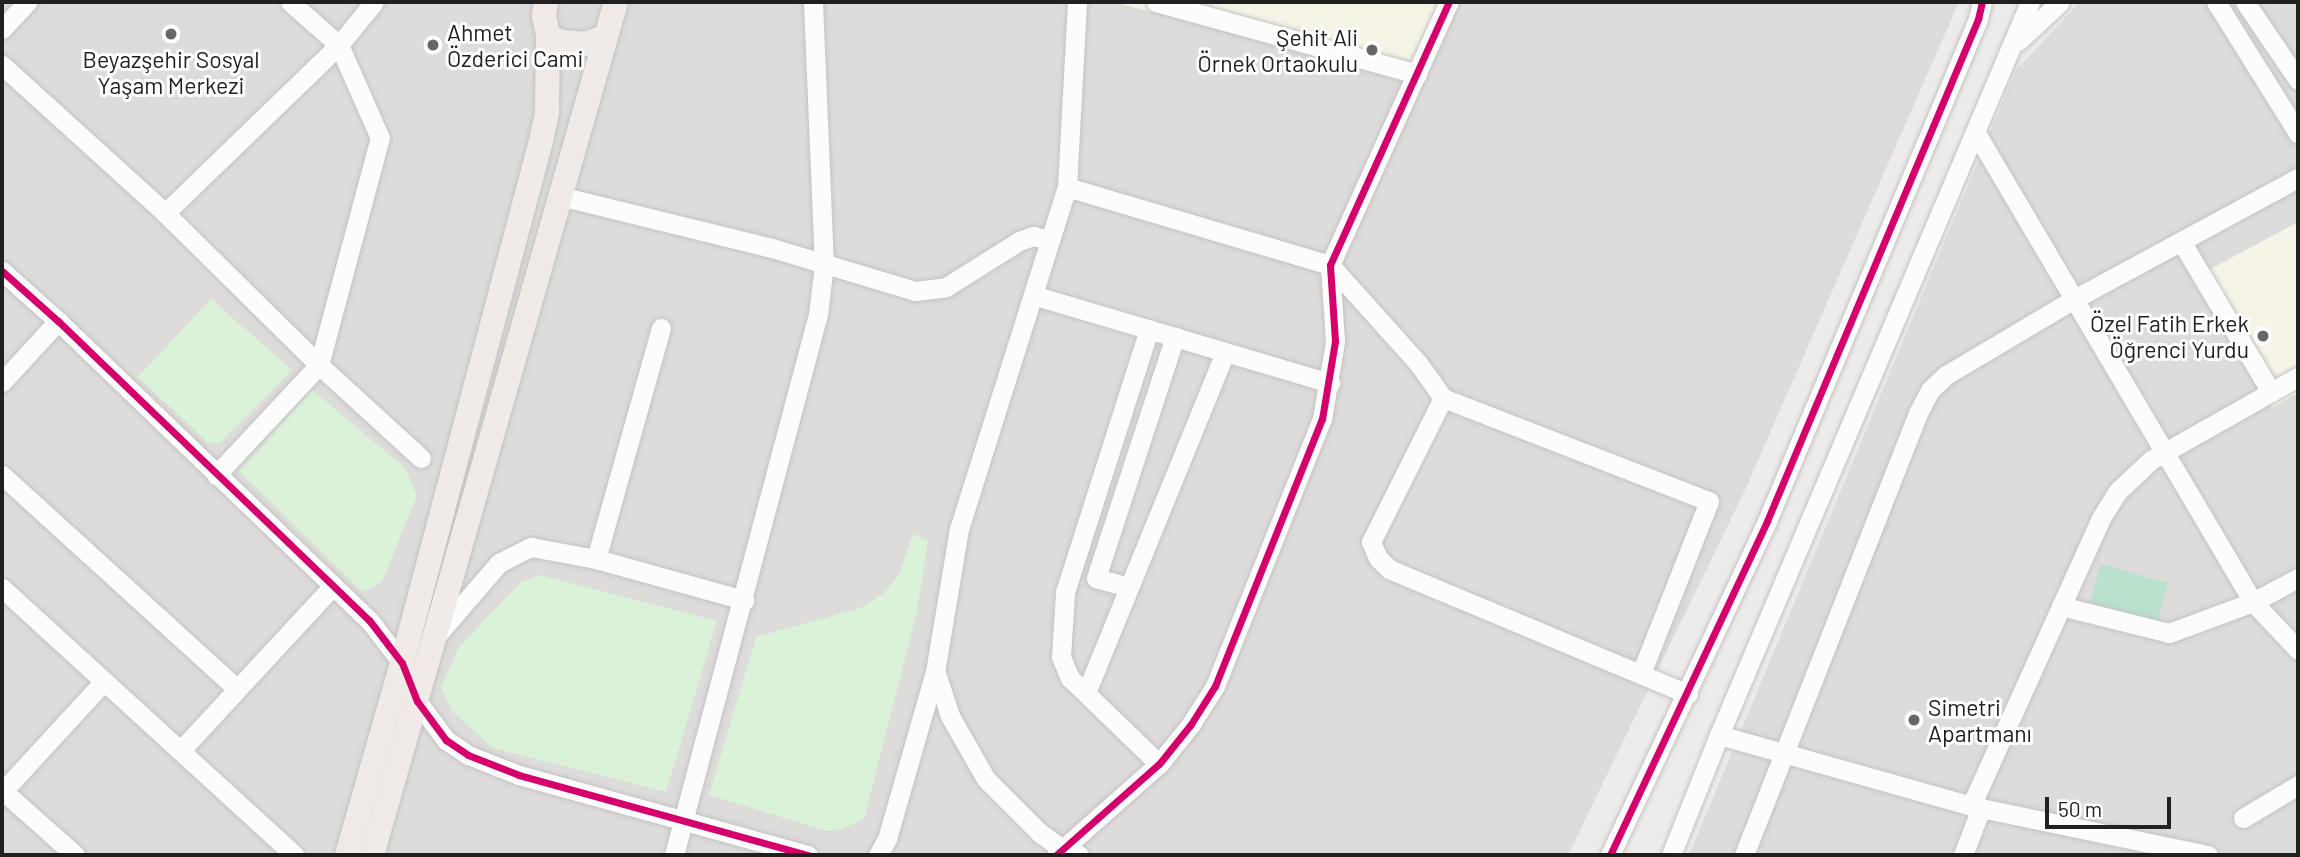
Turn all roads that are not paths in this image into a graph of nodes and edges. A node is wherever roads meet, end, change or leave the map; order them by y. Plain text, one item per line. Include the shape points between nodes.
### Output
1 (27, 2) edge
2 (290, 2) edge
3 (374, 2) edge
4 (616, 2) edge
5 (813, 2) edge
6 (1077, 2) edge
7 (1156, 2) edge
8 (1449, 2) edge
9 (1990, 2) edge
10 (2030, 2) edge
11 (2060, 2) edge
12 (2216, 2) edge
13 (2245, 2) edge
14 (1980, 10) edge
15 (541, 14) edge
16 (2, 29) edge
17 (604, 37) junction
18 (2015, 44) junction
19 (339, 45) junction
20 (2, 65) edge
21 (1417, 74) junction
22 (2298, 80) edge
23 (1976, 133) junction
24 (2298, 133) edge
25 (2298, 178) edge
26 (1066, 187) junction
27 (560, 196) junction
28 (165, 213) junction
29 (1049, 240) junction
30 (2181, 241) junction
31 (824, 265) junction
32 (1330, 265) junction
33 (2, 271) edge
34 (1033, 295) junction
35 (2074, 299) junction
36 (58, 321) junction
37 (661, 328) dead end
38 (1149, 329) junction
39 (1175, 337) junction
40 (1225, 352) junction
41 (319, 365) junction
42 (2298, 377) edge
43 (2, 382) edge
44 (1330, 383) junction
45 (2271, 392) junction
46 (1443, 398) junction
47 (2165, 452) junction
48 (421, 458) dead end
49 (2, 475) edge
50 (216, 475) junction
51 (596, 558) junction
52 (2298, 578) edge
53 (333, 586) junction
54 (1129, 587) junction
55 (2, 588) edge
56 (744, 600) junction
57 (2253, 602) junction
58 (2061, 606) junction
59 (436, 636) junction
60 (2298, 650) edge
61 (402, 663) junction
62 (935, 672) junction
63 (1641, 674) junction
64 (104, 681) junction
65 (237, 689) junction
66 (1086, 693) junction
67 (1688, 694) junction
68 (417, 701) junction
69 (1719, 735) junction
70 (181, 750) junction
71 (1784, 755) junction
72 (1159, 764) junction
73 (2298, 786) edge
74 (3, 790) edge
75 (1976, 807) junction
76 (2243, 818) dead end
77 (684, 823) junction
78 (289, 853) edge
79 (1065, 853) edge
80 (75, 855) edge
81 (347, 855) edge
82 (372, 855) edge
83 (674, 855) edge
84 (808, 855) edge
85 (878, 855) edge
86 (1610, 855) edge
87 (1671, 855) edge
88 (1744, 855) edge
89 (1963, 855) edge
90 (2208, 855) edge

1 - 16 street
2 - 19 street
3 - 19 street
4 - 17 main road
5 - 31 street
6 - 26 street
7 - 21 street
8 - 21 street
9 - 14 street
10 - 18 street
11 - 18 street
12 - 24 street
13 - 22 street
14 - 67 street via 1767,521
15 - 17 main road via 560,43 574,45
15 - 61 main road via 547,112 541,141
17 - 27 main road
18 - 23 street
19 - 28 street
19 - 41 street via 380,138
20 - 28 street
21 - 32 street
23 - 35 street
23 - 69 street
25 - 30 street
26 - 29 street
26 - 32 street
27 - 31 street
27 - 59 main road
28 - 41 street
29 - 31 street via 1033,236 1019,241 955,282 927,290 899,289
29 - 34 street
30 - 35 street
30 - 45 street
31 - 56 street via 818,314
32 - 44 street via 1335,315
32 - 46 street via 1418,363
33 - 36 street
34 - 38 street
34 - 62 street via 959,529
35 - 47 street
35 - 71 street via 1946,375 1923,401
36 - 43 street
36 - 50 street
37 - 51 street
38 - 39 street
38 - 66 street via 1065,593 1062,663
39 - 40 street
39 - 54 street via 1096,578
40 - 44 street
40 - 54 street
41 - 48 street
41 - 50 street
42 - 45 street
44 - 72 street via 1314,445 1215,686
45 - 47 street
46 - 63 street via 1371,542 1377,558 1389,569
46 - 63 street via 1709,501
47 - 57 street
47 - 58 street via 2127,480 2108,505
49 - 65 street
50 - 53 street
51 - 56 street
51 - 59 street via 531,547 510,555
52 - 57 street
53 - 61 street via 369,620
53 - 65 street
54 - 66 street
55 - 64 street
56 - 77 street
57 - 58 street via 2169,633
57 - 60 street
58 - 75 street
59 - 68 main road
61 - 68 street
61 - 81 main road
62 - 79 street via 950,716 986,779 1020,817
62 - 85 street via 887,839
63 - 67 street
64 - 70 street
64 - 74 street
65 - 70 street
66 - 72 street
67 - 86 street
68 - 77 street via 446,740 468,755 519,775
68 - 82 main road
69 - 71 street
69 - 87 street
70 - 78 street
71 - 75 street
71 - 88 street
72 - 79 street
73 - 76 street
74 - 80 street
75 - 89 street
75 - 90 street
77 - 83 street
77 - 84 street

